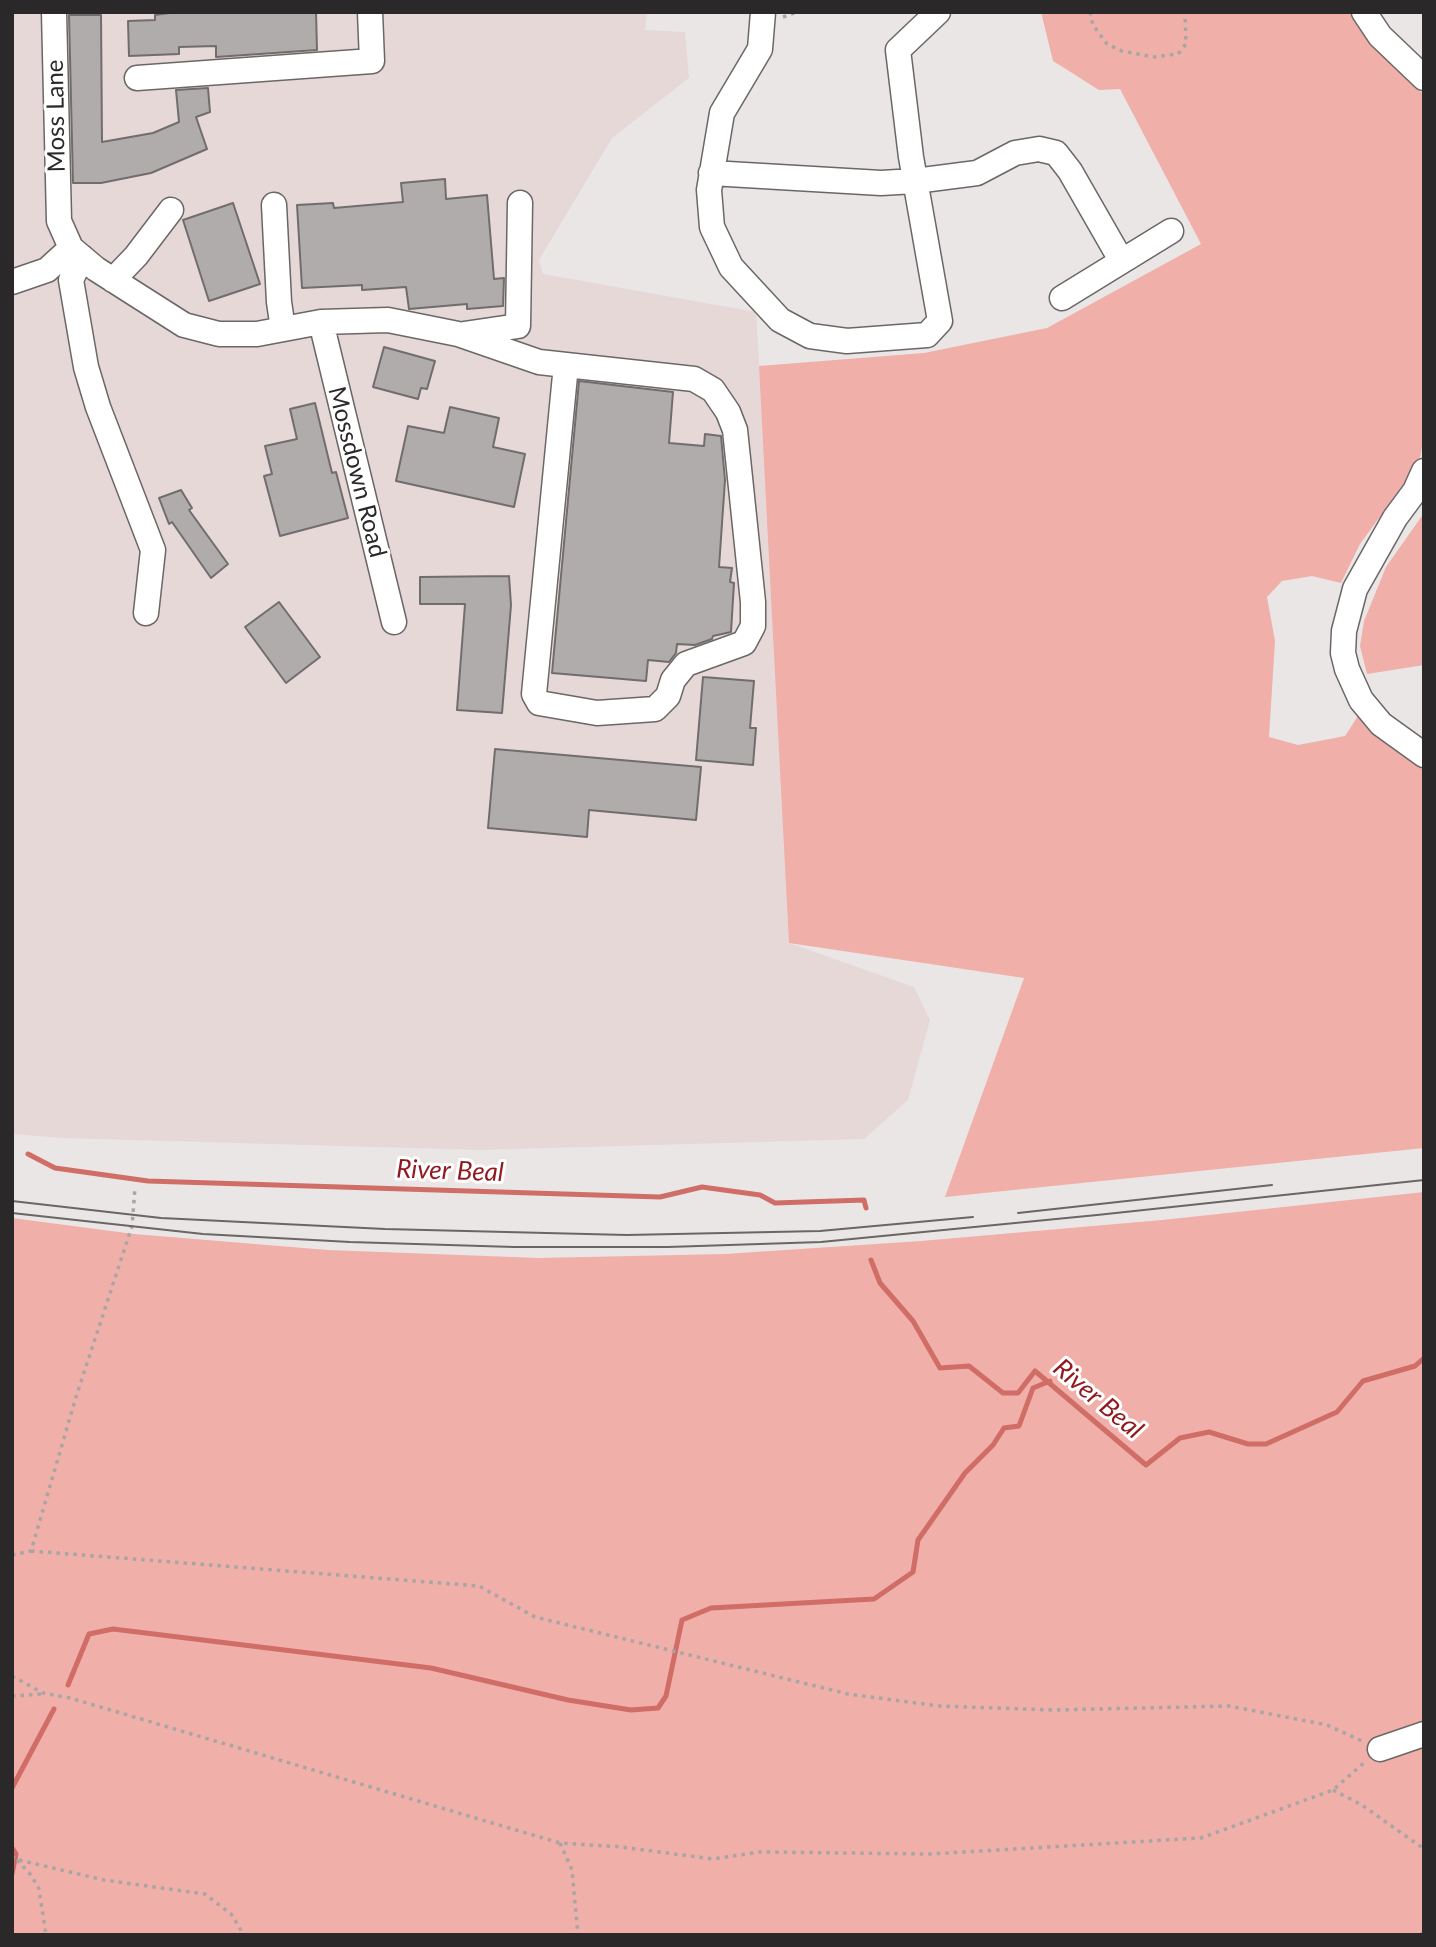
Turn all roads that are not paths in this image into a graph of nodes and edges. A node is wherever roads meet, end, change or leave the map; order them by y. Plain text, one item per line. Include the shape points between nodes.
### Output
1 (54, 12) edge
2 (370, 12) edge
3 (763, 12) edge
4 (938, 12) edge
5 (1364, 12) edge
6 (137, 78) dead end
7 (1424, 78) edge
8 (711, 173) junction
9 (915, 181) junction
10 (520, 203) dead end
11 (274, 205) dead end
12 (171, 210) dead end
13 (1171, 231) dead end
14 (77, 253) junction
15 (1121, 260) junction
16 (113, 280) junction
17 (12, 282) edge
18 (1062, 298) dead end
19 (320, 321) junction
20 (283, 329) junction
21 (458, 334) junction
22 (566, 365) junction
23 (1424, 471) edge
24 (146, 613) dead end
25 (394, 622) dead end
26 (1424, 755) edge
27 (1424, 1734) edge
28 (1380, 1749) road end

1 - 14 street, Moss Lane via 59,221
2 - 6 street via 372,61
3 - 8 street via 760,49 722,113
4 - 9 street via 898,50
5 - 7 street via 1380,36
8 - 9 street
8 - 9 street via 712,227 731,267 780,320 810,336 847,341 927,335 940,321
9 - 15 street via 977,173 1015,153 1039,149 1056,153
10 - 21 street via 518,326
11 - 20 street
12 - 16 street
13 - 15 street
14 - 16 street
14 - 17 street
14 - 24 street via 71,280 86,367 153,550
15 - 18 street
16 - 20 street via 184,325 219,334
19 - 20 street
19 - 21 street via 388,320
19 - 25 street, Mossdown Road
21 - 22 street via 539,362
22 - 22 street via 694,379 713,390 735,430 753,626 744,643 686,664 655,709 597,713 539,704 534,694
23 - 26 street via 1356,589 1343,653 1361,700 1381,724
27 - 28 street

